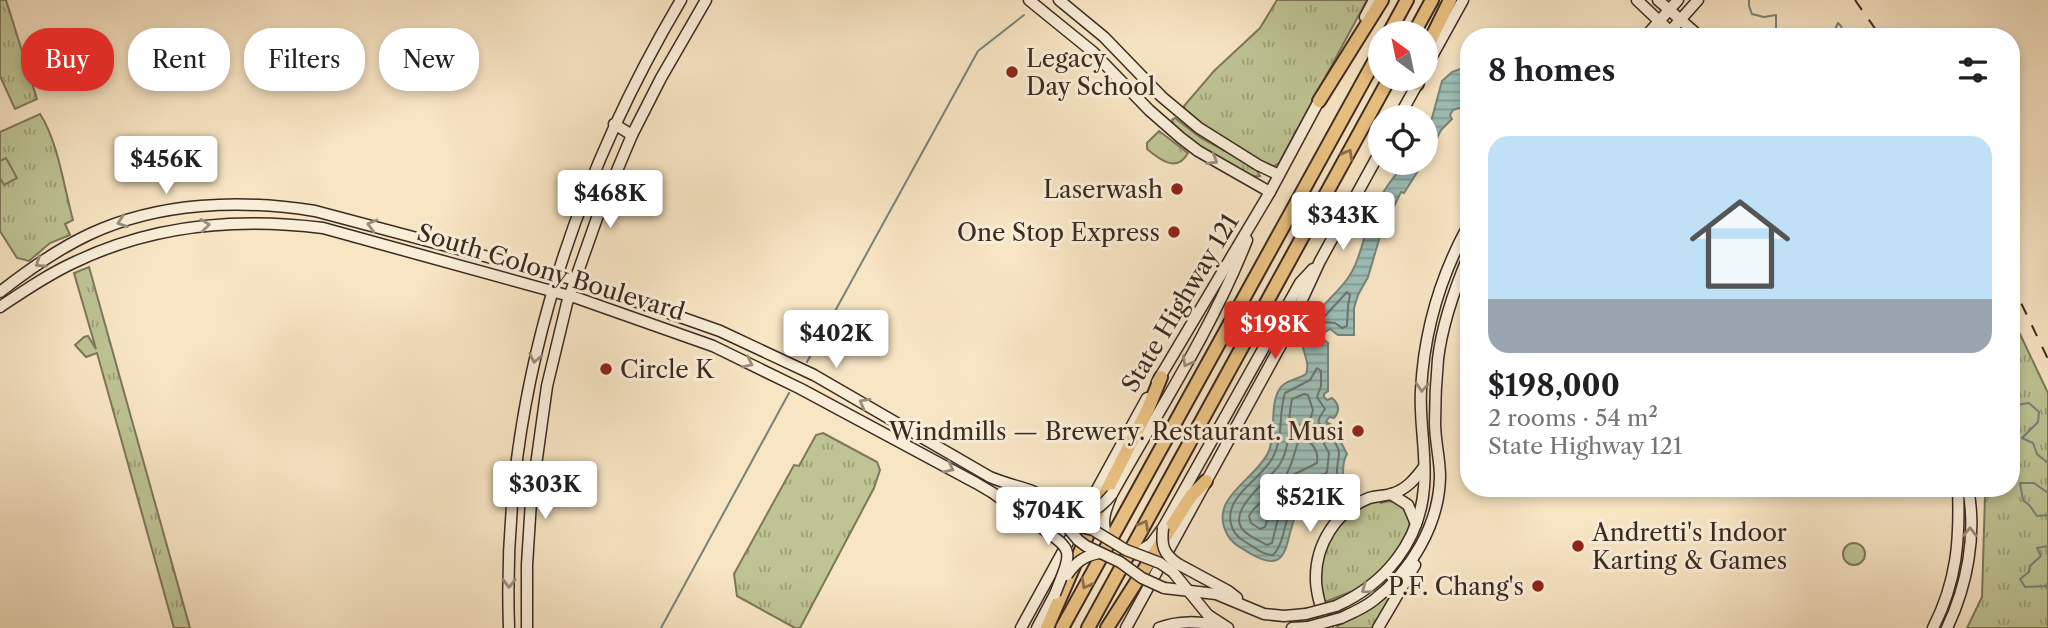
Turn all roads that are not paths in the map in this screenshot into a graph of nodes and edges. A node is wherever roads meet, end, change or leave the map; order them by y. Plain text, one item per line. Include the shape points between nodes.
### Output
1 (681, 0) edge
2 (706, 0) edge
3 (1029, 0) edge
4 (1059, 0) edge
5 (1374, 0) edge
6 (1382, 0) edge
7 (1407, 0) edge
8 (1432, 0) edge
9 (1450, 0) edge
10 (1463, 0) edge
11 (1637, 0) edge
12 (1658, 0) edge
13 (1678, 0) edge
14 (1698, 0) edge
15 (1669, 10) junction
16 (1680, 20) junction
17 (1396, 21) edge
18 (1421, 21) edge
19 (1660, 21) junction
20 (1438, 24) edge
21 (1653, 28) edge
22 (1666, 28) edge
23 (1675, 28) edge
24 (1689, 28) edge
25 (1438, 45) edge
26 (1368, 73) edge
27 (1382, 91) edge
28 (1319, 101) junction
29 (614, 124) junction
30 (632, 135) junction
31 (1368, 174) edge
32 (1279, 175) junction
33 (1270, 192) junction
34 (1259, 212) junction
35 (1460, 243) edge
36 (1320, 261) junction
37 (556, 276) junction
38 (1460, 277) edge
39 (575, 280) junction
40 (551, 291) junction
41 (0, 292) edge
42 (569, 296) junction
43 (0, 307) edge
44 (1431, 319) junction
45 (1446, 322) junction
46 (720, 331) junction
47 (713, 346) junction
48 (1161, 377) junction
49 (914, 431) junction
50 (905, 445) junction
51 (1424, 467) junction
52 (1440, 477) junction
53 (1206, 481) junction
54 (1036, 493) junction
55 (1112, 494) junction
56 (1391, 494) junction
57 (1958, 497) edge
58 (1970, 497) edge
59 (1029, 520) junction
60 (1064, 523) junction
61 (1416, 524) junction
62 (1163, 528) junction
63 (1107, 539) junction
64 (1100, 552) junction
65 (1135, 554) junction
66 (1175, 568) junction
67 (1960, 573) junction
68 (1189, 592) junction
69 (1055, 594) junction
70 (1245, 605) junction
71 (1224, 626) edge
72 (1308, 627) edge
73 (509, 628) edge
74 (527, 628) edge
75 (1021, 628) edge
76 (1037, 628) edge
77 (1047, 628) edge
78 (1062, 628) edge
79 (1088, 628) edge
80 (1107, 628) edge
81 (1126, 628) edge
82 (1158, 628) edge
83 (1292, 628) edge
84 (1327, 628) edge
85 (1378, 628) edge
86 (1933, 628) edge
87 (1947, 628) edge

1 - 29 main road
2 - 30 main road
3 -> 33 main road via 1093,52 1181,138
4 - 32 main road via 1199,128
5 - 28 main road, State Highway 121
6 - 28 highway
7 - 17 highway
8 - 18 highway
9 - 20 highway
10 - 25 main road
11 - 19 main road
12 - 15 main road
13 - 15 main road
14 - 16 main road
15 - 16 main road
15 - 19 main road
16 - 23 main road
16 - 24 main road
19 - 21 main road
19 - 22 main road
26 -> 78 highway
79 -> 27 highway
28 - 32 main road, State Highway 121
29 - 30 main road
29 - 37 main road
30 - 39 main road
31 - 36 main road
32 - 33 main road, State Highway 121
33 - 34 main road, State Highway 121
34 - 48 main road, State Highway 121
34 -> 55 main road via 1212,318
35 - 44 main road
36 - 53 main road via 1282,343
36 - 62 main road via 1300,283
37 - 39 main road, South Colony Boulevard
37 - 40 main road
37 -> 41 main road, South Colony Boulevard via 315,211 226,205 134,218 90,234
38 - 45 main road
39 - 42 main road
39 - 46 main road, South Colony Boulevard
40 - 42 main road, South Colony Boulevard
43 -> 40 main road, South Colony Boulevard via 55,272 106,248 176,229 240,222 344,232
40 -> 73 main road via 519,440 512,499
42 - 47 main road, South Colony Boulevard
42 - 74 main road via 549,376 531,501
44 - 45 main road
44 -> 51 main road via 1421,391
45 - 52 main road via 1438,356 1435,425
46 - 47 main road
49 -> 46 main road, South Colony Boulevard via 814,375
47 -> 50 main road, South Colony Boulevard
48 - 75 main road, State Highway 121
48 - 77 highway
49 - 50 main road
49 - 54 main road, South Colony Boulevard via 990,477
50 -> 59 main road, South Colony Boulevard via 985,488
51 - 56 main road via 1410,484
51 - 61 main road
52 - 72 main road, bridge via 1434,513 1419,549 1391,585 1341,618
52 - 85 main road via 1442,494 1432,537
53 - 80 highway via 1191,496
53 - 81 main road
54 - 55 main road, South Colony Boulevard, bridge via 1089,513
54 - 60 main road
55 - 63 main road, bridge via 1103,517
56 - 61 main road via 1408,505
56 - 84 main road via 1367,499 1350,509 1324,540 1316,578
57 - 67 main road
67 -> 58 main road via 1970,553
59 - 60 main road
59 - 69 main road, South Colony Boulevard, bridge via 1068,552
60 - 63 main road, bridge via 1093,530
60 - 64 main road, bridge via 1078,540
61 -> 70 main road, bridge via 1388,570 1362,593 1336,606 1284,616 1264,614
62 - 65 main road via 1151,544
62 - 66 main road, bridge via 1164,552
63 - 65 main road, bridge
64 - 68 main road, bridge via 1164,588
64 - 69 main road, bridge via 1075,564
65 - 66 main road, bridge
66 - 68 main road
66 - 70 main road via 1228,591
67 - 86 main road
67 - 87 main road
68 - 70 main road via 1216,594
68 - 71 main road via 1199,607
69 - 76 main road
71 - 82 main road via 1183,621
72 - 83 main road

